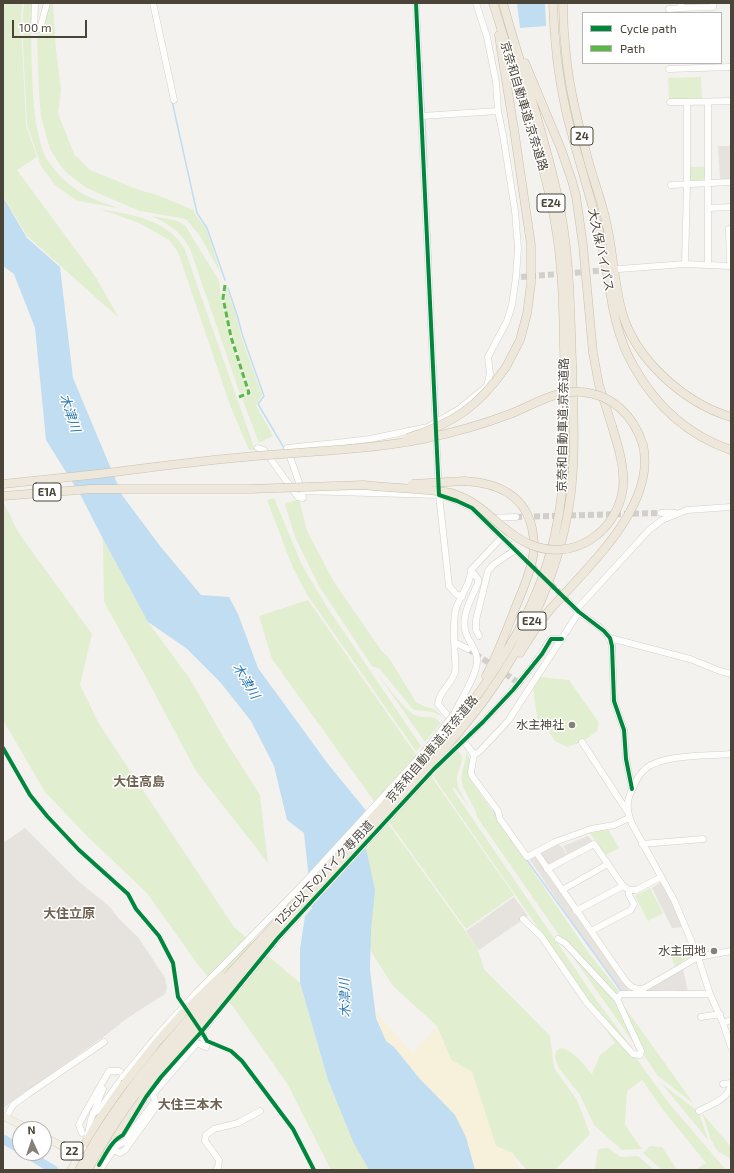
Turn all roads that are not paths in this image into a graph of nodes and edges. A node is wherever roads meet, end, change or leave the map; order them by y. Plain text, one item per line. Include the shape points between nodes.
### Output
1 (35, 3) edge
2 (47, 3) edge
3 (153, 3) edge
4 (416, 3) edge
5 (476, 3) edge
6 (494, 3) edge
7 (503, 3) edge
8 (553, 3) edge
9 (563, 3) edge
10 (713, 3) edge
11 (681, 6) edge
12 (669, 9) dead end
13 (498, 18) junction
14 (511, 32) junction
15 (731, 67) edge
16 (669, 69) dead end
17 (174, 100) dead end
18 (731, 101) edge
19 (670, 102) dead end
20 (687, 102) junction
21 (708, 102) junction
22 (498, 111) junction
23 (422, 116) junction
24 (731, 182) edge
25 (708, 184) junction
26 (687, 185) junction
27 (671, 186) dead end
28 (731, 207) edge
29 (708, 208) junction
30 (729, 228) dead end
31 (685, 264) junction
32 (708, 265) junction
33 (731, 266) edge
34 (616, 268) junction
35 (569, 410) junction
36 (731, 417) edge
37 (436, 422) junction
38 (258, 448) dead end
39 (731, 450) edge
40 (302, 453) junction
41 (569, 455) junction
42 (3, 484) edge
43 (364, 485) junction
44 (302, 491) junction
45 (439, 495) junction
46 (3, 496) edge
47 (731, 507) edge
48 (679, 513) junction
49 (661, 514) tunnel mouth
50 (516, 517) tunnel mouth
51 (483, 518) junction
52 (502, 537) junction
53 (515, 550) junction
54 (525, 559) tunnel mouth
55 (471, 570) junction
56 (462, 598) junction
57 (569, 602) tunnel mouth
58 (578, 611) junction
59 (480, 636) dead end
60 (610, 638) junction
61 (562, 639) junction
62 (454, 642) junction
63 (468, 649) tunnel mouth
64 (731, 674) edge
65 (522, 685) tunnel mouth
66 (528, 690) junction
67 (486, 698) junction
68 (454, 716) junction
69 (582, 742) dead end
70 (466, 744) dead end
71 (731, 754) edge
72 (474, 755) junction
73 (432, 758) junction
74 (632, 789) junction
75 (627, 811) junction
76 (629, 818) junction
77 (704, 839) dead end
78 (642, 844) junction
79 (536, 852) junction
80 (608, 864) junction
81 (547, 869) junction
82 (661, 877) junction
83 (623, 886) junction
84 (562, 890) junction
85 (629, 890) junction
86 (289, 909) junction
87 (576, 911) junction
88 (523, 919) dead end
89 (590, 931) junction
90 (558, 938) dead end
91 (266, 946) junction
92 (731, 951) edge
93 (698, 957) junction
94 (710, 994) junction
95 (617, 998) junction
96 (720, 1014) junction
97 (701, 1017) dead end
98 (731, 1020) edge
99 (723, 1023) junction
100 (203, 1034) dead end
101 (104, 1042) dead end
102 (731, 1047) edge
103 (112, 1071) junction
104 (124, 1080) junction
105 (723, 1084) dead end
106 (731, 1085) edge
107 (145, 1096) junction
108 (154, 1098) junction
109 (260, 1111) dead end
110 (699, 1111) dead end
111 (93, 1113) junction
112 (4, 1117) edge
113 (82, 1133) dead end
114 (116, 1138) joint
115 (52, 1141) edge
116 (86, 1143) junction
117 (116, 1151) dead end
118 (79, 1154) junction
119 (99, 1168) edge
120 (71, 1170) edge
121 (79, 1170) edge
122 (88, 1170) edge
123 (216, 1170) edge

1 - 2 street via 34,30 41,25
3 - 17 street
4 - 23 street
5 - 22 street via 487,37 496,82
6 - 13 highway, 京奈和自動車道;京奈道路 / E24
7 - 14 highway, 京奈和自動車道;京奈道路 / E24
8 - 39 highway, 大久保バイパス / 24 via 557,56 566,110 595,217 615,316 626,350 650,392 668,413 699,436
9 - 34 highway, 大久保バイパス / 24 via 570,83 586,154 605,215
10 - 11 street via 713,7
11 - 12 street
13 - 35 highway, 京奈和自動車道;京奈道路 / E24 via 541,162 555,223 562,281
13 - 40 highway, bridge via 500,49 516,137 531,245 531,284 520,340 493,386 482,398 442,426 374,445
14 - 35 highway, 京奈和自動車道;京奈道路 / E24 via 548,159 563,222 569,281
14 - 43 highway, bridge via 551,124 576,196 592,353 599,385 621,454 623,488 619,502 611,519 598,534 584,544 556,550 541,548 517,538 472,501 454,494 418,488
15 - 16 street
18 - 21 street
19 - 20 street
20 - 21 street
20 - 26 street
21 - 25 street
22 - 23 street
22 - 37 street via 515,211 519,277 507,321 488,357 490,374 487,386 459,409
23 - 37 street
24 - 25 street
25 - 26 street
25 - 29 street
26 - 27 street
26 - 31 street
28 - 29 street
29 - 32 street
30 - 33 street
31 - 32 street
31 - 34 street via 644,264
32 - 33 street
34 - 36 highway, 大久保バイパス / 24 via 622,312 629,330 652,365 666,380 697,402 712,411
35 - 41 highway, 京奈和自動車道;京奈道路 / E24
37 - 44 street via 428,427 378,438 287,448
37 - 45 street
38 - 44 street via 264,450 298,497 303,498
40 - 42 highway, E1A, bridge
40 - 67 highway, bridge via 425,439 473,427 557,394 582,392 605,398 622,409 635,425 644,445 645,473 640,493 632,509 604,548 547,613 507,673
41 - 67 highway, 京奈和自動車道;京奈道路 / E24 via 572,477 568,512 551,575 521,642
41 - 68 highway, 京奈和自動車道;京奈道路 / E24 via 550,554 527,613 494,672
43 - 46 highway, E1A, bridge via 249,489 91,489
43 - 68 highway, bridge via 477,482 497,487 518,500 530,522 534,542 529,572 488,672
44 - 45 street
45 - 51 street via 472,508
45 - 56 street via 449,586
47 - 48 street via 687,510
48 - 49 street
48 - 58 street via 662,520 649,530
50 - 51 street
51 - 52 street
52 - 53 street
52 - 55 street
53 - 54 street
53 - 59 street via 493,565 488,572 476,620 476,630
55 - 56 street via 471,577
55 - 68 street, 125cc以下のバイク専用道 via 478,583 467,607 464,627 478,659 476,669
56 - 62 street via 455,611
57 - 58 street
58 - 60 street
58 - 61 street
60 - 64 street via 690,659
60 - 74 street via 614,701 624,730
61 - 66 street
61 - 107 street, 125cc以下のバイク専用道, bridge via 551,638 542,654 513,690 484,722 434,769 278,938
62 - 63 street
62 - 68 street via 456,670 453,679 442,691 438,704
65 - 66 street
66 - 72 street via 508,721
67 - 73 highway, 京奈和自動車道;京奈道路 / E24 via 467,723
68 - 73 highway, 京奈和自動車道;京奈道路 / E24
68 - 104 street, 125cc以下のバイク専用道, bridge via 303,884 162,1030
69 - 75 street
70 - 72 street
71 - 74 street via 667,759 645,769
72 - 79 street via 472,776 527,857
73 - 86 highway, 京奈和自動車道;京奈道路 / E24, bridge
73 - 91 highway, 京奈和自動車道;京奈道路 / E24, bridge
74 - 75 street
75 - 76 street
76 - 78 street
76 - 79 street via 614,825 591,829 555,842
77 - 78 street
78 - 82 street
79 - 81 street
80 - 81 street via 594,844
80 - 83 street
80 - 84 street
81 - 84 street
82 - 85 street via 636,890
82 - 93 street via 674,900
83 - 85 street
83 - 87 street
84 - 87 street
85 - 89 street via 634,904 631,910
86 - 104 highway, bridge via 183,1013
86 - 121 highway, 京奈和自動車道;京奈道路 / E24, bridge via 160,1052 114,1112
87 - 89 street
88 - 95 street via 541,936 587,1003 633,1054 640,1055 641,1051
89 - 93 street via 628,985 636,989 642,989
90 - 95 street
91 - 107 highway, bridge
91 - 122 highway, 京奈和自動車道;京奈道路 / E24, bridge via 166,1056 120,1115
92 - 93 street
93 - 94 street
94 - 95 street via 621,994
94 - 96 street
96 - 97 street
96 - 99 street
98 - 99 street
99 - 102 street
100 - 108 street via 206,1047 197,1043
101 - 112 street via 13,1105
103 - 108 street via 119,1071
103 - 111 street
103 - 113 street via 109,1071 81,1120 79,1125
104 - 111 street, 125cc以下のバイク専用道 via 99,1110
104 - 116 highway
105 - 106 street
106 - 110 street via 726,1096
107 - 114 highway
108 - 117 street via 156,1107 125,1150
108 - 119 street via 124,1142 116,1146
109 - 123 street via 238,1123 214,1129 206,1134 205,1141 219,1160
111 - 116 street
114 - 119 street
115 - 118 main road, 22
116 - 118 street
118 - 119 main road, 22
118 - 120 main road, 22

